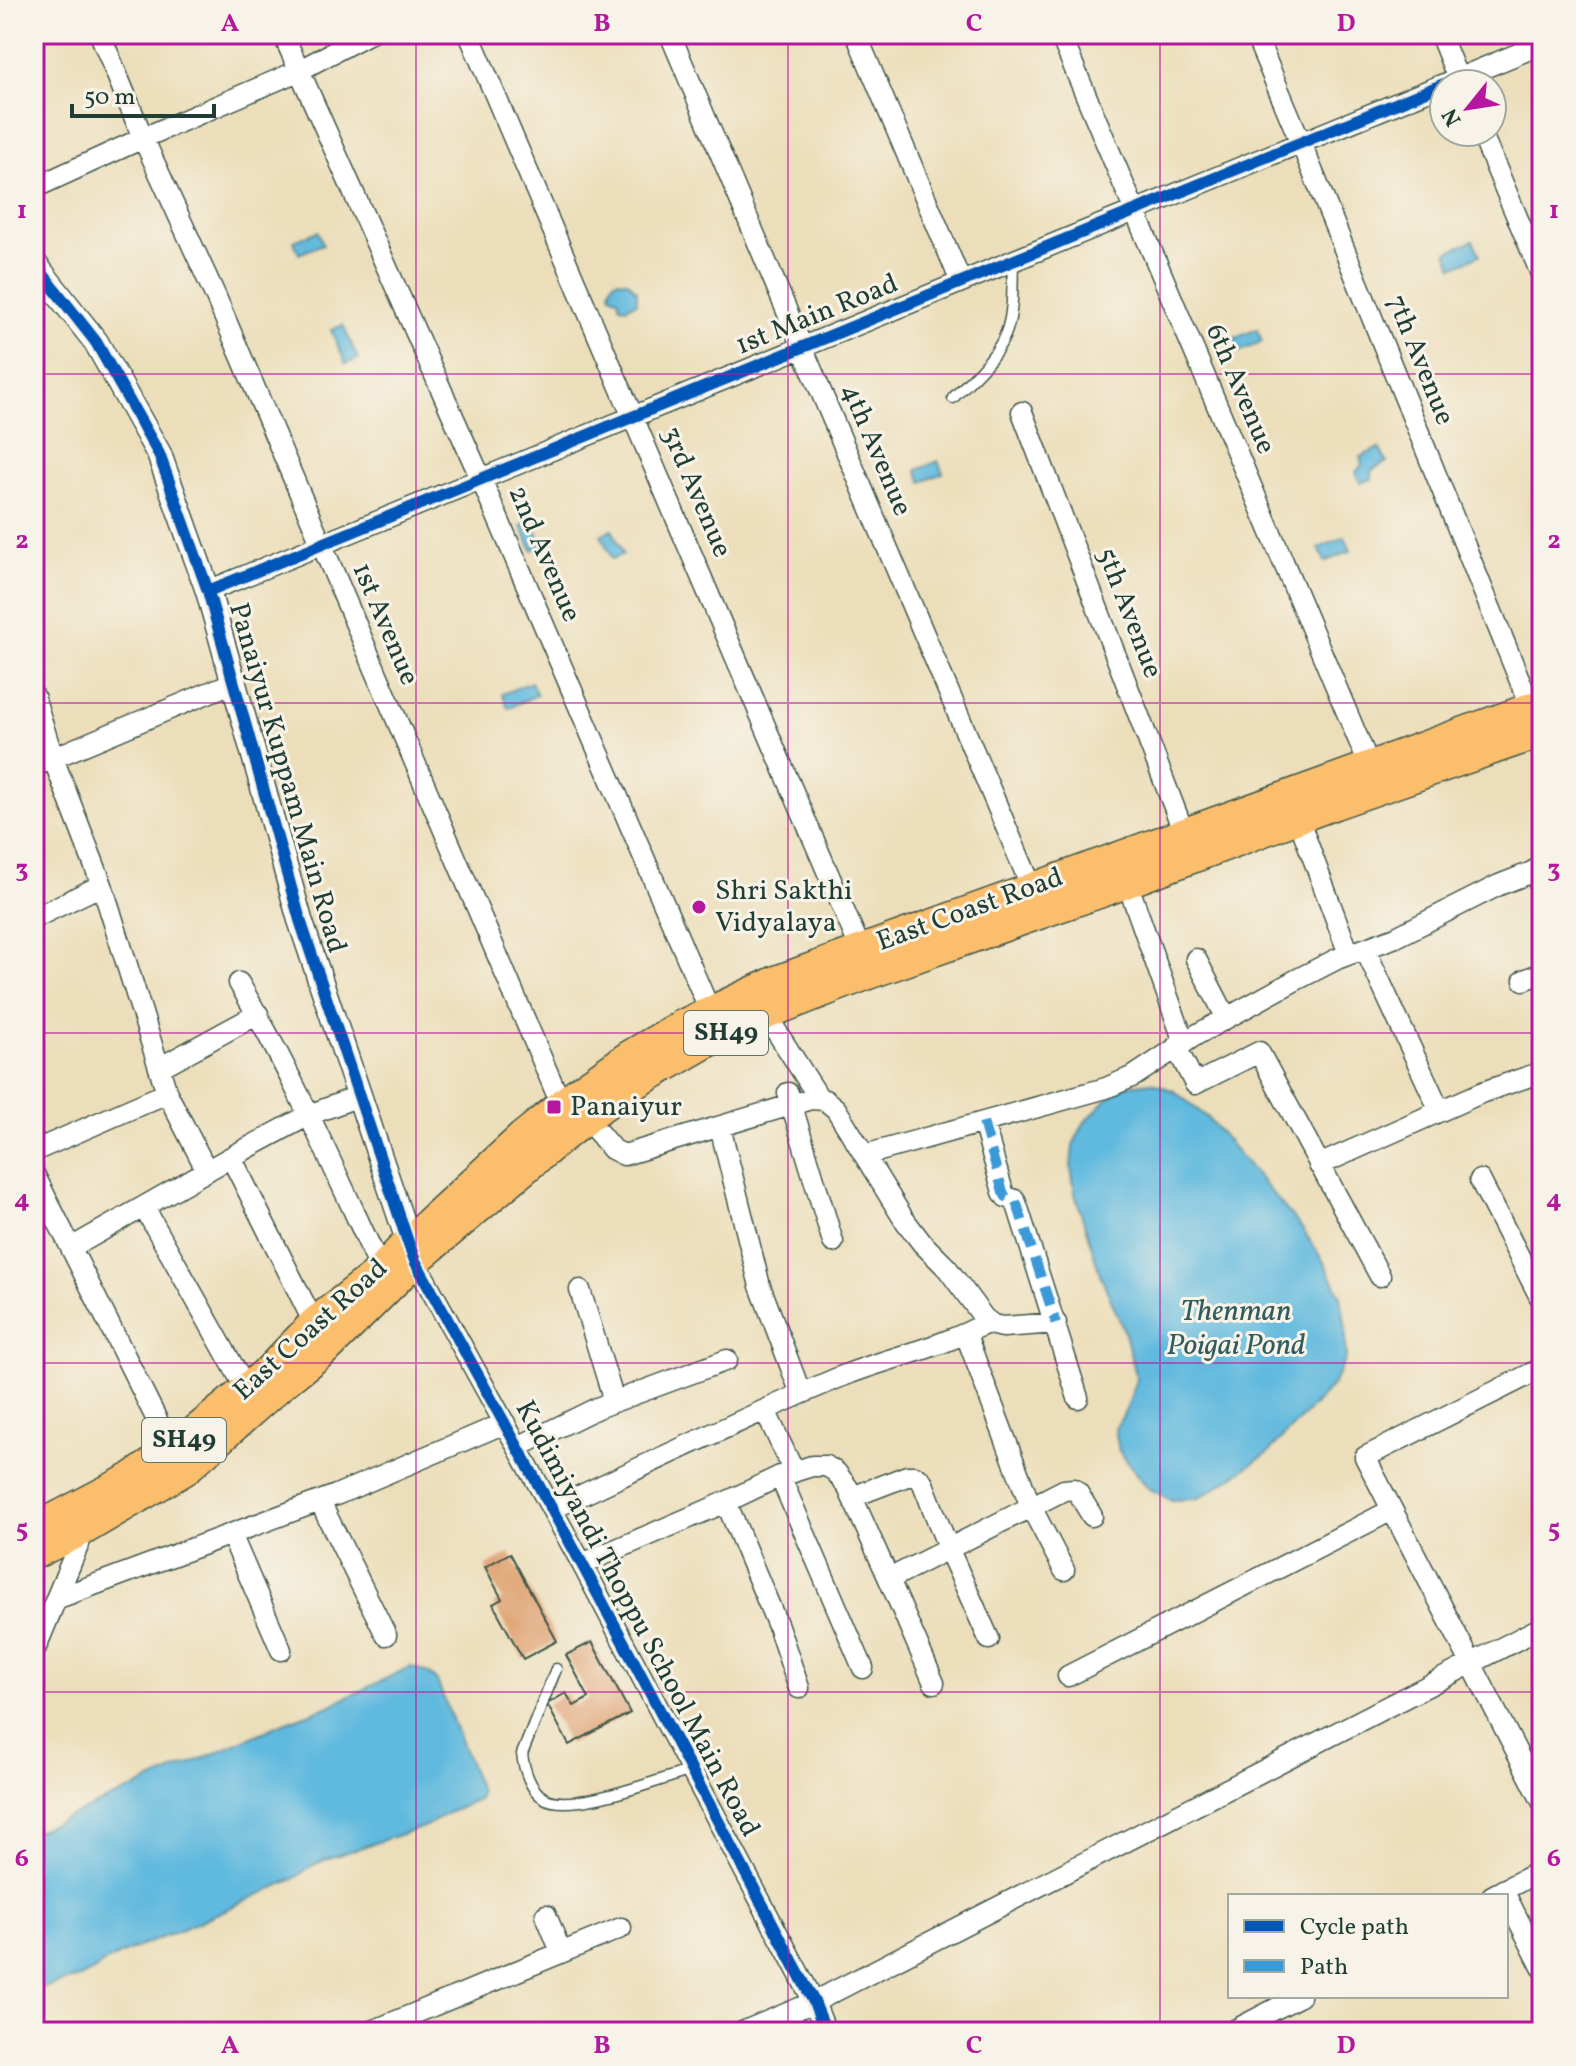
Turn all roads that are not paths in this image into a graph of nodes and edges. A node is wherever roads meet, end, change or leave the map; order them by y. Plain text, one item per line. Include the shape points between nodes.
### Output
1 (100, 34) edge
2 (283, 34) edge
3 (368, 34) edge
4 (469, 34) edge
5 (670, 34) edge
6 (856, 34) edge
7 (1060, 34) edge
8 (1255, 34) edge
9 (1440, 34) edge
10 (1542, 44) edge
11 (1448, 68) edge
12 (1487, 68) edge
13 (298, 71) junction
14 (1428, 93) edge
15 (143, 138) junction
16 (1301, 143) junction
17 (1488, 148) edge
18 (34, 188) edge
19 (1134, 211) junction
20 (1013, 261) junction
21 (34, 263) edge
22 (1542, 276) edge
23 (961, 282) junction
24 (802, 347) junction
25 (953, 398) dead end
26 (1022, 412) dead end
27 (633, 416) junction
28 (481, 479) junction
29 (321, 544) junction
30 (208, 591) junction
31 (234, 682) junction
32 (34, 696) edge
33 (1538, 715) edge
34 (43, 762) edge
35 (1370, 767) junction
36 (1332, 793) junction
37 (1298, 818) junction
38 (1184, 833) junction
39 (1538, 869) edge
40 (1127, 882) junction
41 (102, 885) junction
42 (1032, 888) junction
43 (1542, 893) edge
44 (34, 918) edge
45 (1357, 951) junction
46 (1196, 959) dead end
47 (866, 961) junction
48 (239, 983) dead end
49 (710, 1011) junction
50 (258, 1014) junction
51 (766, 1015) junction
52 (1226, 1017) junction
53 (1180, 1045) junction
54 (159, 1068) junction
55 (1542, 1072) edge
56 (167, 1093) junction
57 (359, 1096) junction
58 (819, 1098) junction
59 (790, 1099) junction
60 (574, 1111) junction
61 (1440, 1111) junction
62 (309, 1115) junction
63 (983, 1122) junction
64 (720, 1127) junction
65 (34, 1151) edge
66 (865, 1155) junction
67 (231, 1157) junction
68 (1319, 1165) junction
69 (207, 1171) junction
70 (34, 1174) edge
71 (1480, 1180) dead end
72 (144, 1207) junction
73 (833, 1242) dead end
74 (71, 1248) junction
75 (412, 1251) junction
76 (381, 1270) junction
77 (1380, 1276) dead end
78 (580, 1290) dead end
79 (1542, 1301) edge
80 (988, 1322) junction
81 (314, 1323) junction
82 (1056, 1323) junction
83 (966, 1335) junction
84 (727, 1360) dead end
85 (1542, 1368) edge
86 (246, 1389) junction
87 (801, 1394) junction
88 (1078, 1398) dead end
89 (614, 1401) junction
90 (765, 1410) junction
91 (505, 1423) junction
92 (518, 1447) junction
93 (172, 1450) junction
94 (787, 1474) junction
95 (852, 1497) junction
96 (320, 1502) junction
97 (726, 1502) junction
98 (1031, 1507) junction
99 (552, 1509) junction
100 (1392, 1510) junction
101 (1092, 1516) dead end
102 (34, 1529) edge
103 (85, 1529) junction
104 (231, 1534) junction
105 (949, 1550) junction
106 (34, 1554) edge
107 (582, 1564) junction
108 (1064, 1570) dead end
109 (889, 1579) junction
110 (56, 1599) junction
111 (1542, 1627) edge
112 (386, 1635) dead end
113 (989, 1639) dead end
114 (281, 1650) dead end
115 (34, 1652) edge
116 (1471, 1663) junction
117 (863, 1668) dead end
118 (556, 1669) dead end
119 (1068, 1676) dead end
120 (934, 1683) dead end
121 (799, 1688) dead end
122 (692, 1770) junction
123 (1542, 1801) edge
124 (1542, 1870) edge
125 (1498, 1893) edge
126 (1508, 1910) edge
127 (546, 1915) dead end
128 (621, 1928) dead end
129 (561, 1952) junction
130 (1542, 1967) edge
131 (1296, 1998) edge
132 (814, 2002) junction
133 (370, 2032) edge
134 (742, 2032) edge
135 (826, 2032) edge
136 (1231, 2032) edge

1 - 15 street, 1st Avenue
2 - 13 street, 2nd Avenue
3 - 13 street
4 - 27 street, 3rd Avenue
5 - 24 street, 4th Avenue
6 - 23 street
7 - 19 street, 6th Avenue
8 - 16 street, 7th Avenue
9 - 11 street
10 - 12 street, 1st Main Road
13 - 15 street
13 - 28 street, 2nd Avenue
14 - 16 street, 1st Main Road
15 - 18 street
15 - 29 street, 1st Avenue
16 - 19 street, 1st Main Road
16 - 33 street, 7th Avenue
17 - 22 street
19 - 20 street, 1st Main Road
19 - 35 street, 6th Avenue
20 - 23 street, 1st Main Road
20 - 25 lane via 1007,330 990,358
21 - 30 street, Panaiyur Kuppam Main Road via 96,342 159,454
23 - 24 street, 1st Main Road
24 - 27 street, 1st Main Road
24 - 42 street, 4th Avenue
26 - 38 street, 5th Avenue
27 - 28 street, 1st Main Road
27 - 47 street, 3rd Avenue
28 - 29 street, 1st Main Road
28 - 49 street, 2nd Avenue
29 - 30 street, 1st Main Road
29 - 60 street, 1st Avenue
30 - 31 street, Panaiyur Kuppam Main Road
31 - 34 street
31 - 57 street, Panaiyur Kuppam Main Road via 300,920
32 - 34 street
33 - 35 main road, East Coast Road / SH49
33 - 36 main road, East Coast Road / SH49
34 - 41 street
35 - 36 main road, East Coast Road / SH49
36 - 37 main road, East Coast Road / SH49
36 - 38 main road, East Coast Road / SH49
37 - 40 main road, East Coast Road / SH49
37 - 45 street
38 - 42 main road, East Coast Road / SH49
39 - 43 street
39 - 45 street
40 - 47 main road, East Coast Road / SH49
40 - 53 street
41 - 44 street
41 - 54 street
42 - 47 main road, East Coast Road / SH49
45 - 52 street
45 - 61 street
46 - 52 street
47 - 49 main road, East Coast Road / SH49 via 776,981
47 - 51 main road, East Coast Road / SH49
48 - 50 street
49 - 60 main road, East Coast Road / SH49 via 629,1056
50 - 54 street
50 - 62 street
51 - 58 street
51 - 60 main road, East Coast Road / SH49
52 - 53 street
53 - 63 street via 1106,1088
53 - 68 street via 1195,1084 1259,1052
54 - 56 street
55 - 61 street
56 - 65 street
56 - 69 street
57 - 62 street
57 - 75 street, Panaiyur Kuppam Main Road
58 - 59 street
58 - 66 street via 836,1109
59 - 64 street
59 - 73 street
60 - 64 street, 1st Avenue via 624,1155
60 - 75 main road, East Coast Road / SH49
61 - 68 street
62 - 67 street
62 - 76 street
63 - 66 street
63 - 82 street via 1003,1192 1015,1200
64 - 87 street via 760,1286
66 - 80 street via 903,1218
67 - 69 street
67 - 81 street
68 - 77 street
69 - 72 street
70 - 74 street
71 - 79 street
72 - 74 street
72 - 86 street
74 - 93 street
75 - 76 main road, East Coast Road / SH49
75 - 91 street, Kudimiyandi Thoppu School Main Road
75 - 103 main road, East Coast Road / SH49 via 330,1346 185,1470
76 - 81 main road, East Coast Road / SH49
78 - 89 street
80 - 82 street via 1003,1327
80 - 83 street
81 - 86 main road, East Coast Road / SH49
82 - 88 street
83 - 87 street
83 - 98 street
84 - 89 street
85 - 100 street via 1365,1457
86 - 93 main road, East Coast Road / SH49
87 - 90 street
89 - 92 street
90 - 94 street
90 - 99 street
91 - 92 street, Kudimiyandi Thoppu School Main Road
91 - 96 street
92 - 99 street, Kudimiyandi Thoppu School Main Road
93 - 102 main road, East Coast Road / SH49
94 - 95 street via 826,1466
94 - 97 street
94 - 117 street
95 - 105 street via 915,1476 926,1488
95 - 109 street
96 - 104 street
96 - 112 street
97 - 107 street
97 - 121 street
98 - 101 street via 1070,1488
98 - 105 street
98 - 108 street
99 - 107 street, Kudimiyandi Thoppu School Main Road
100 - 116 street
100 - 119 street
103 - 106 main road, East Coast Road / SH49
103 - 110 street
104 - 110 street
104 - 114 street
105 - 109 street
105 - 113 street
107 - 122 street, Kudimiyandi Thoppu School Main Road
109 - 120 street
110 - 115 street
111 - 116 street
116 - 123 street
116 - 132 street
118 - 122 lane via 522,1754 532,1785 542,1797 556,1803 608,1796
122 - 132 street, Kudimiyandi Thoppu School Main Road
124 - 125 street
126 - 130 street
127 - 129 street
128 - 129 street
129 - 133 street
131 - 136 street
132 - 134 street
132 - 135 street, Kudimiyandi Thoppu School Main Road

